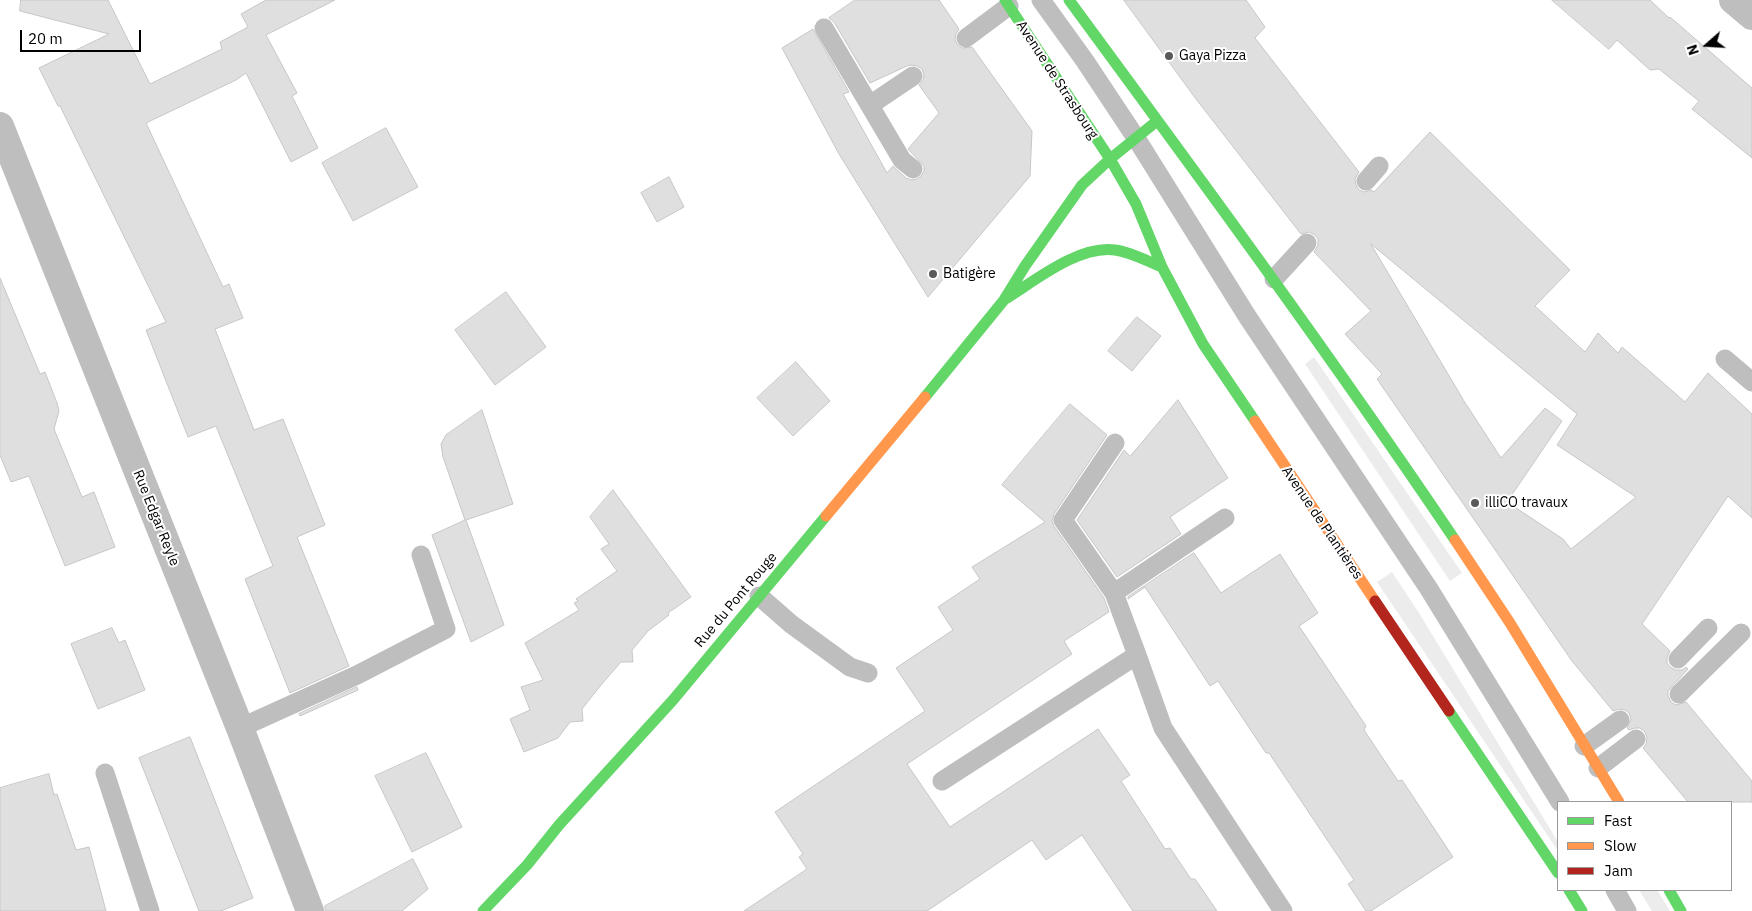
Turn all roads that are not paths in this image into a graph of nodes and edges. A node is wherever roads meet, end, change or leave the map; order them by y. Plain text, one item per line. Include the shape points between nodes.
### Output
1 (1041, 0) edge
2 (1069, 0) edge
3 (1733, 0) edge
4 (1007, 3) edge
5 (1752, 16) edge
6 (824, 28) dead end
7 (966, 38) dead end
8 (1105, 48) junction
9 (912, 76) dead end
10 (870, 105) junction
11 (1157, 121) junction
12 (0, 126) edge
13 (1136, 138) junction
14 (1110, 159) junction
15 (1379, 166) dead end
16 (913, 169) dead end
17 (1366, 181) dead end
18 (1308, 243) dead end
19 (1162, 267) junction
20 (1274, 279) junction
21 (1004, 300) junction
22 (1725, 359) dead end
23 (1752, 382) edge
24 (1115, 444) dead end
25 (1225, 518) dead end
26 (421, 555) dead end
27 (1114, 593) junction
28 (759, 596) junction
29 (1708, 628) dead end
30 (1741, 632) dead end
31 (1137, 655) junction
32 (1678, 659) dead end
33 (868, 673) dead end
34 (1680, 694) dead end
35 (1620, 720) dead end
36 (240, 728) junction
37 (1636, 739) dead end
38 (1584, 746) junction
39 (1598, 768) junction
40 (105, 773) dead end
41 (942, 781) dead end
42 (1559, 801) edge
43 (1618, 801) edge
44 (1557, 872) edge
45 (1570, 891) edge
46 (1615, 891) edge
47 (1670, 891) edge
48 (150, 911) edge
49 (310, 911) edge
50 (483, 911) edge
51 (1284, 911) edge
52 (1582, 911) edge
53 (1627, 911) edge
54 (1681, 911) edge

1 - 13 lane
2 - 8 main road
3 - 5 street
4 - 7 lane
4 - 14 main road, Avenue de Strasbourg
6 - 10 lane
8 - 11 main road
8 - 13 lane
9 - 10 lane
10 - 16 lane via 902,160
11 - 13 main road, Rue du Pont Rouge
11 - 20 main road
12 - 36 street, Rue Edgar Reyle
13 - 14 main road, Rue du Pont Rouge
13 - 42 lane via 1247,316 1429,590
14 - 19 main road, Avenue de Plantières via 1136,204
14 - 21 main road, Rue du Pont Rouge via 1082,185
15 - 17 lane
18 - 20 lane
19 - 21 main road, Rue du Pont Rouge via 1114,249 1098,250 1073,258
19 - 44 main road, Avenue de Plantières via 1203,344
20 - 38 main road via 1473,566
21 - 28 main road, Rue du Pont Rouge
22 - 23 lane
24 - 27 lane via 1063,520
25 - 27 lane
26 - 36 lane via 446,630
27 - 31 lane
28 - 33 lane via 850,667
28 - 50 main road, Rue du Pont Rouge via 673,700 559,825 528,865
29 - 32 lane
30 - 34 lane
31 - 41 lane
31 - 51 lane via 1163,728
35 - 38 lane
36 - 49 street, Rue Edgar Reyle
37 - 39 lane
38 - 39 main road
39 - 43 main road
40 - 48 lane
45 - 52 main road
46 - 53 lane
47 - 54 main road

